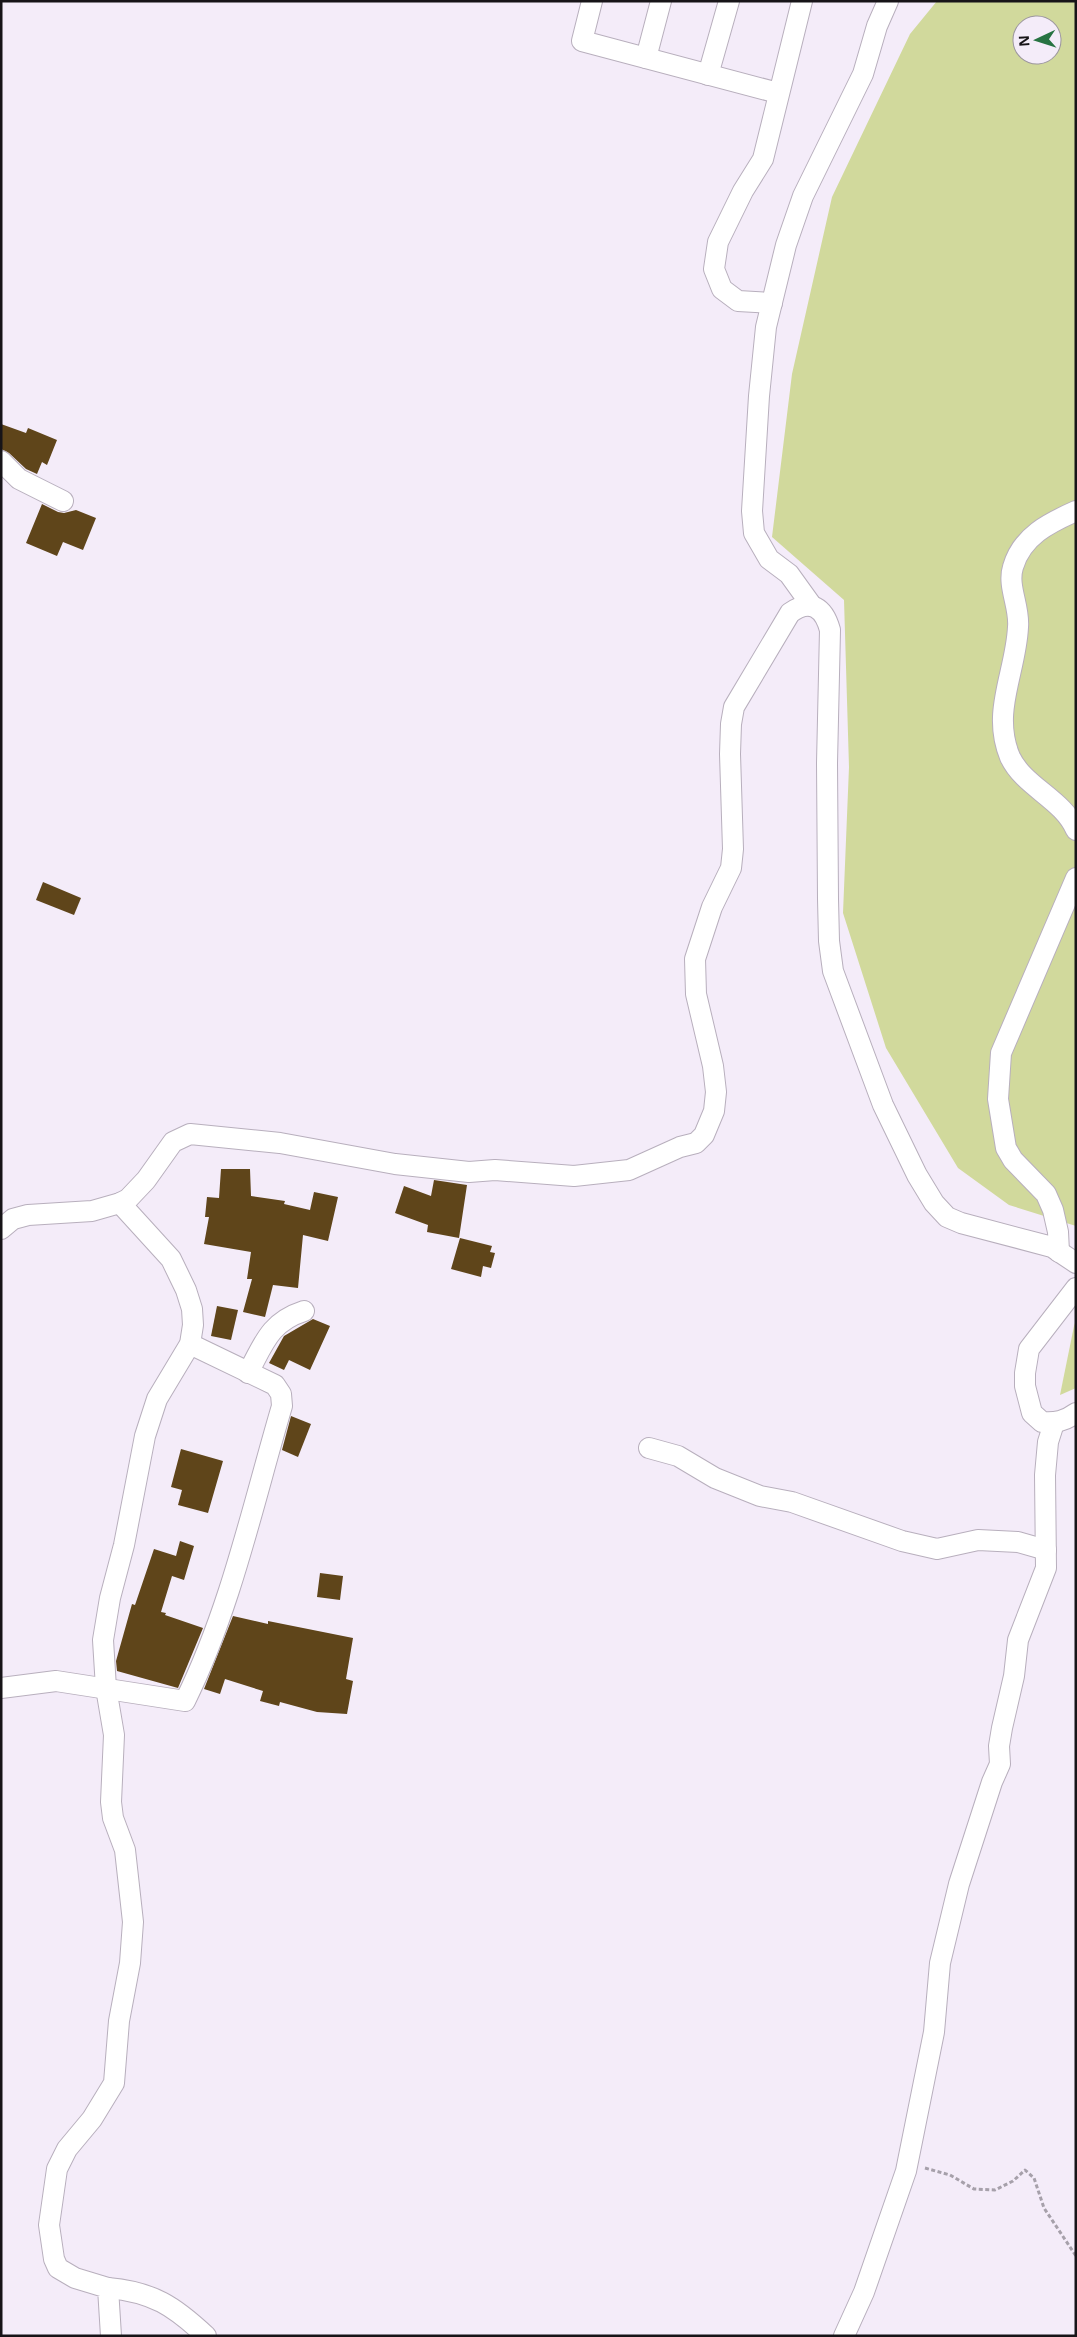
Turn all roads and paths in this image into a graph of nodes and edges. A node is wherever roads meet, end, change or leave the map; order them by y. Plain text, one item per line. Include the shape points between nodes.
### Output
1 (592, 1) edge
2 (661, 1) edge
3 (729, 1) edge
4 (802, 1) edge
5 (888, 1) edge
6 (646, 58) junction
7 (708, 74) junction
8 (778, 93) junction
9 (772, 303) junction
10 (1, 461) edge
11 (63, 501) dead end
12 (1076, 511) edge
13 (812, 606) junction
14 (1076, 830) edge
15 (1076, 878) edge
16 (120, 1203) junction
17 (1, 1229) edge
18 (1059, 1252) junction
19 (1076, 1263) edge
20 (1076, 1288) edge
21 (304, 1311) dead end
22 (190, 1344) junction
23 (248, 1373) junction
24 (1076, 1413) edge
25 (1054, 1422) junction
26 (649, 1448) dead end
27 (1046, 1550) junction
28 (1, 1688) edge
29 (106, 1688) junction
30 (908, 2163) junction
31 (1076, 2256) edge
32 (108, 2288) junction
33 (111, 2336) edge
34 (206, 2336) edge
35 (844, 2336) edge

1 - 6 street via 582,41
2 - 6 street
3 - 7 street
4 - 8 street
5 - 9 street via 863,74 803,196 786,245
6 - 7 street
7 - 8 street
8 - 9 street via 763,159 718,242 714,270 722,289 738,301
9 - 13 street via 766,327 759,396 752,511 754,533 769,559 788,574
10 - 11 street via 19,479
12 - 14 street via 1035,532 1012,568 1018,626 1003,704 1002,729 1011,759 1019,770 1065,814
13 - 16 street via 799,607 790,613 734,707 730,754 731,868 712,907 694,959 696,994 716,1092 714,1111 704,1135 696,1143 629,1170 574,1176 495,1170 469,1172 395,1164 280,1144 190,1134 174,1142 146,1180
13 - 18 street via 827,618 830,630 827,763 829,941 833,971 847,1013 883,1105 916,1175 934,1203 947,1217 961,1223 1025,1239
15 - 18 street via 1002,1053 998,1099 1006,1148 1012,1160 1046,1194 1055,1217
16 - 17 street via 92,1211 28,1215 13,1219
16 - 22 street via 171,1259 192,1310 194,1325
18 - 19 street
20 - 25 street via 1029,1349 1025,1373 1032,1413 1042,1422
21 - 23 street via 280,1322 270,1331
22 - 23 street
22 - 29 street via 157,1399 145,1436 103,1640
23 - 29 street via 275,1385 281,1394 282,1406 235,1568 202,1667 185,1701
24 - 25 street
25 - 27 street via 1048,1442 1045,1475
26 - 27 street via 678,1456 715,1478 760,1496 792,1502 902,1541 937,1549 978,1540 1018,1542
27 - 30 street via 1046,1568 1018,1640 1001,1737 1000,1764 960,1884 940,1963 934,2032
28 - 29 street via 56,1681
29 - 32 street via 114,1735 111,1802 113,1818 125,1850 130,1885 133,1922 130,1963 114,2083 105,2101 66,2149 57,2169 49,2225 58,2268 76,2278
30 - 31 path via 950,2175 974,2189 995,2190 1025,2170 1034,2178 1044,2208
30 - 35 street via 872,2270
32 - 33 street
32 - 34 street via 158,2300 182,2314

